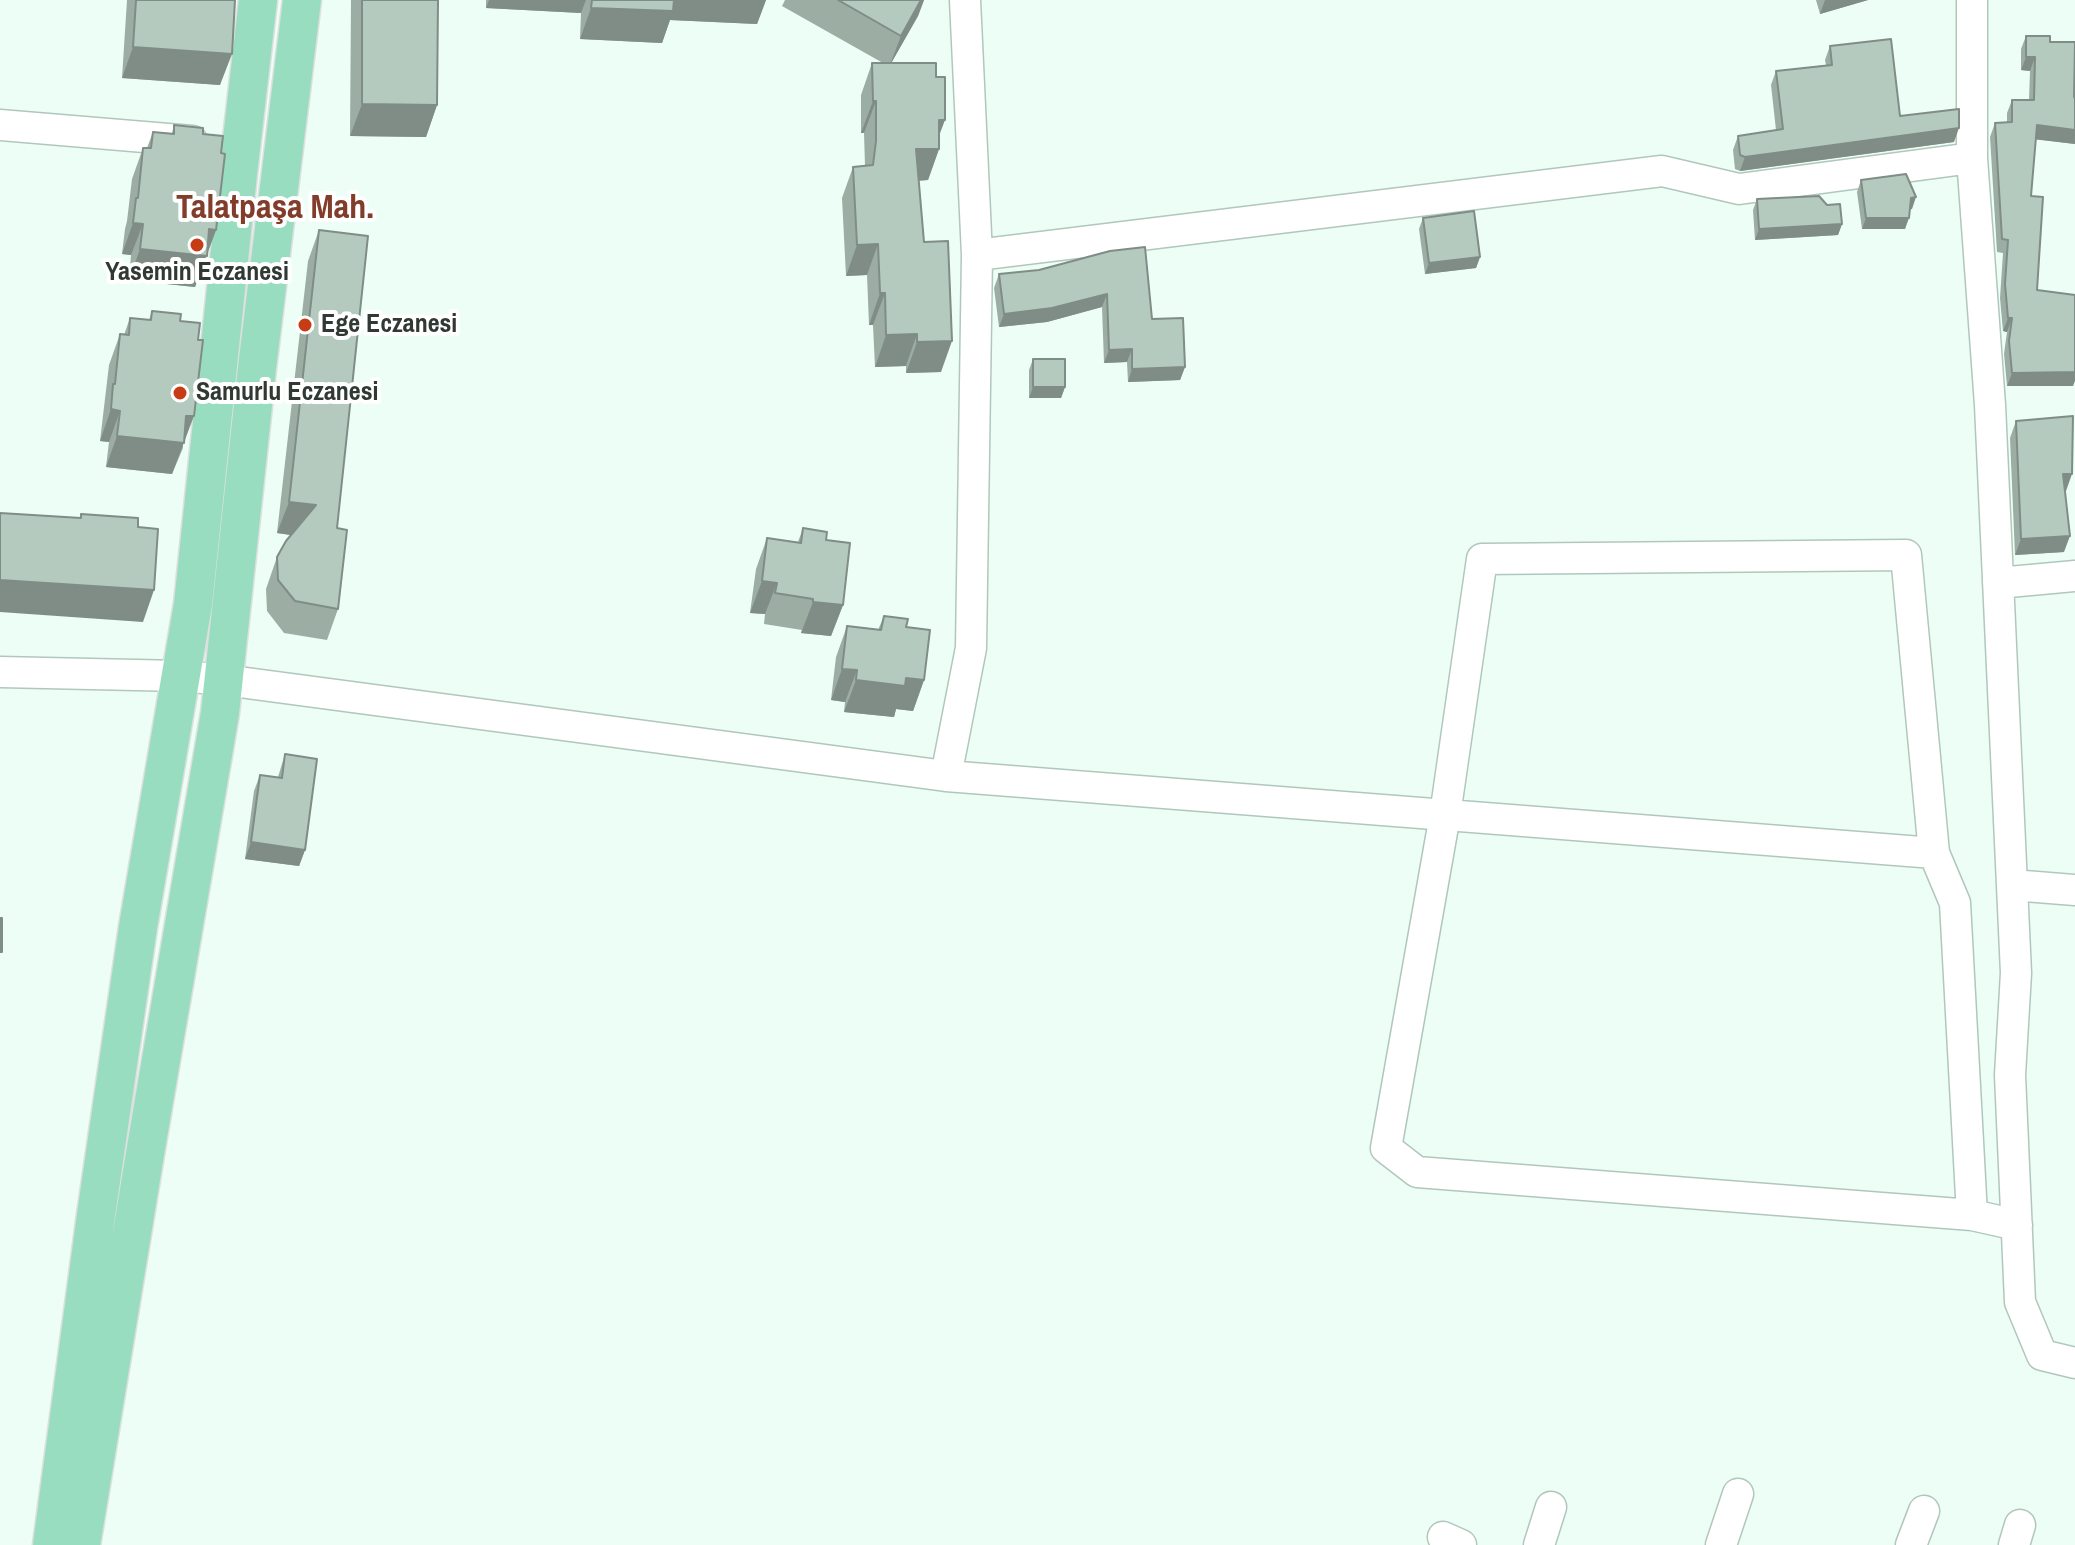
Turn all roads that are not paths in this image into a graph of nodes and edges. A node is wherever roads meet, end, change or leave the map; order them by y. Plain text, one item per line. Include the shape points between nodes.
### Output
1 (258, 0) edge
2 (302, 0) edge
3 (965, 0) edge
4 (1972, 0) edge
5 (0, 125) edge
6 (241, 145) junction
7 (1972, 158) junction
8 (977, 255) junction
9 (2075, 576) edge
10 (1998, 583) junction
11 (0, 672) edge
12 (181, 676) junction
13 (224, 680) junction
14 (946, 776) junction
15 (1445, 815) junction
16 (1934, 853) junction
17 (2012, 885) junction
18 (2075, 890) edge
19 (1972, 1215) junction
20 (2017, 1225) junction
21 (2075, 1363) edge
22 (1738, 1494) dead end
23 (1551, 1507) dead end
24 (1924, 1511) dead end
25 (52, 1545) edge
26 (81, 1545) edge
27 (1539, 1545) edge
28 (1721, 1545) edge
29 (1911, 1545) edge

1 - 6 main road
2 - 13 main road
3 - 8 street
4 - 7 street
5 - 6 street
6 - 12 main road
7 - 8 street via 1739,189 1662,171
7 - 10 street
8 - 14 street via 971,648
9 - 10 street
10 - 17 street
11 - 12 street
12 - 13 street
12 - 25 main road via 138,927
13 - 14 street
13 - 26 main road
14 - 15 street
15 - 16 street
15 - 16 street via 1482,559 1906,555
15 - 19 street via 1386,1148 1417,1172
16 - 19 street via 1955,903
17 - 18 street
17 - 20 street via 2016,973 2010,1075
19 - 20 street
20 - 21 street via 2020,1302 2042,1355
22 - 28 street
23 - 27 street
24 - 29 street

